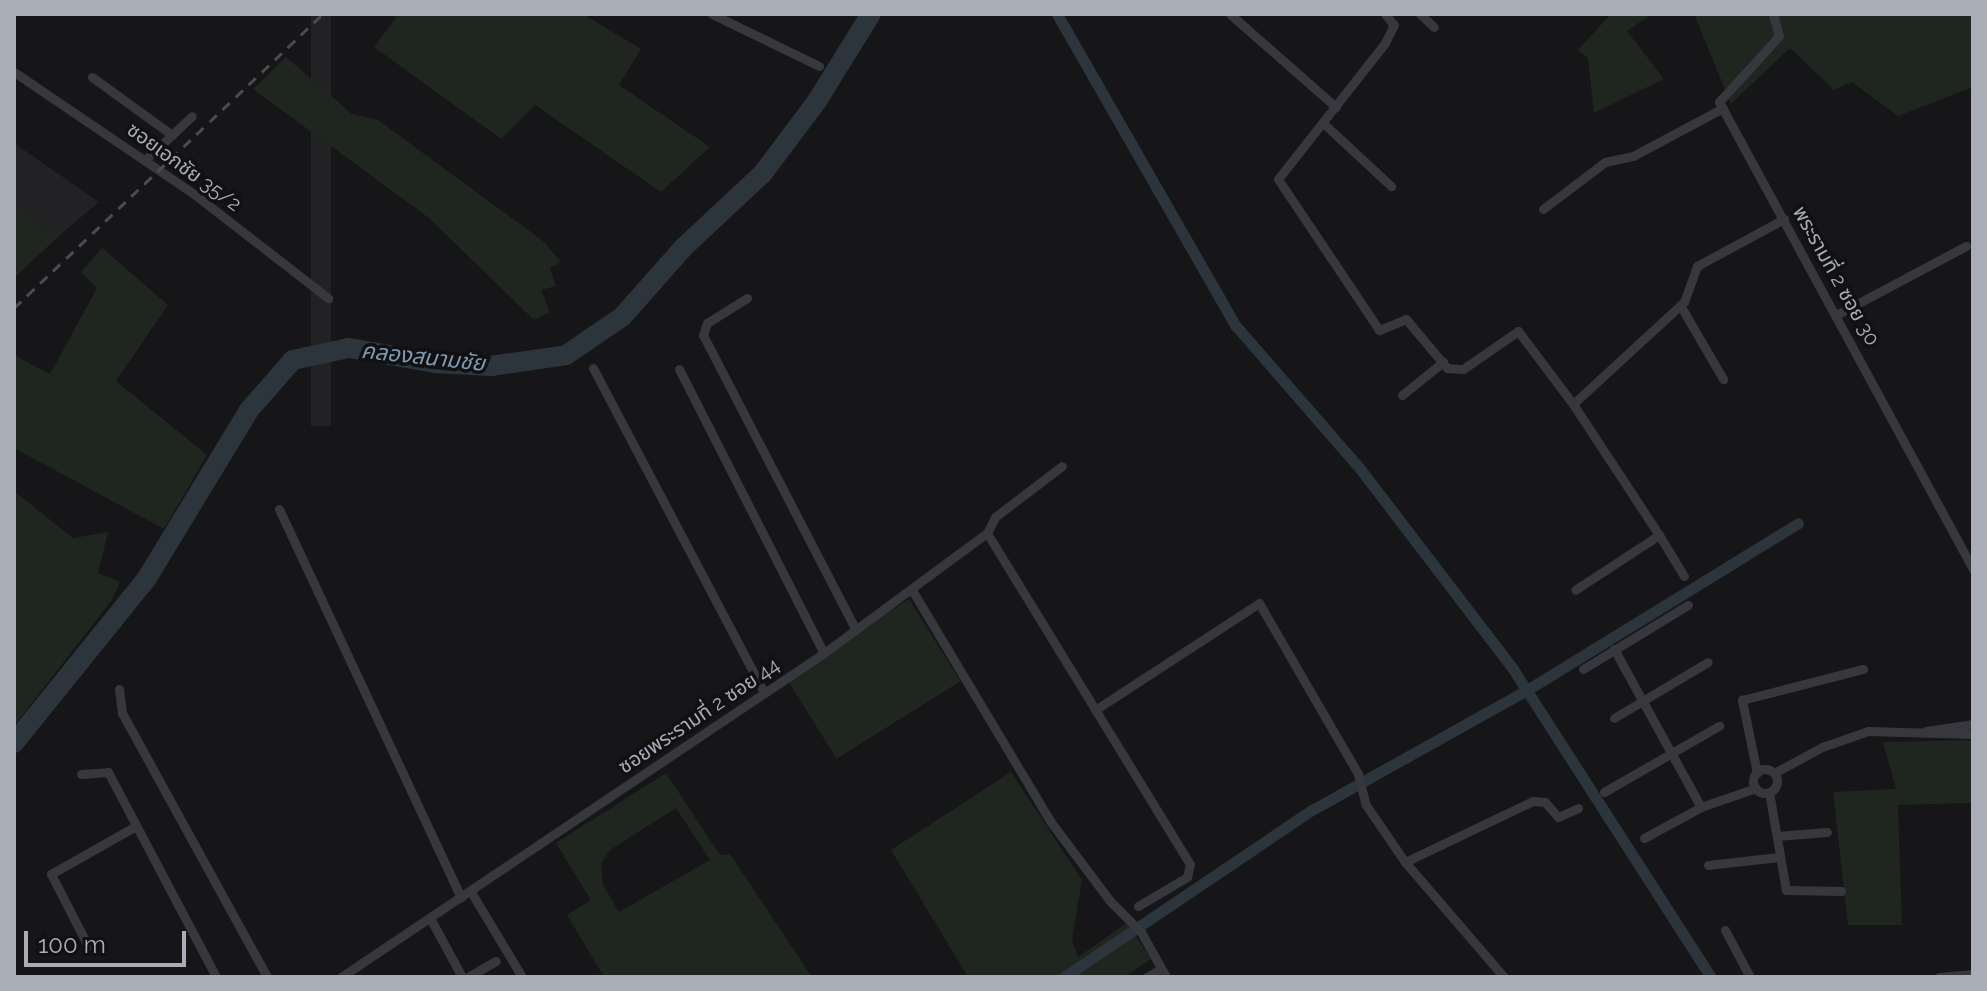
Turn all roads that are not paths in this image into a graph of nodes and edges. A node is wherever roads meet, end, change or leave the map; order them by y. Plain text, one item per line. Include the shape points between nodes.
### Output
1 (712, 14) edge
2 (1385, 14) edge
3 (1420, 14) edge
4 (1773, 14) edge
5 (1235, 15) edge
6 (1434, 27) dead end
7 (819, 66) dead end
8 (14, 72) edge
9 (92, 77) dead end
10 (1336, 107) junction
11 (1723, 108) junction
12 (192, 116) dead end
13 (1323, 123) junction
14 (172, 135) junction
15 (145, 160) junction
16 (1391, 186) dead end
17 (1543, 209) dead end
18 (1784, 219) junction
19 (1966, 246) dead end
20 (328, 298) dead end
21 (747, 298) dead end
22 (1680, 305) junction
23 (1838, 314) junction
24 (1443, 362) junction
25 (593, 368) dead end
26 (679, 369) dead end
27 (1723, 379) dead end
28 (1402, 395) dead end
29 (1573, 404) junction
30 (1062, 466) dead end
31 (279, 509) dead end
32 (987, 533) junction
33 (1659, 535) junction
34 (1973, 569) edge
35 (1684, 576) dead end
36 (912, 590) junction
37 (1575, 590) dead end
38 (1688, 605) dead end
39 (856, 630) junction
40 (1614, 649) junction
41 (824, 653) junction
42 (1708, 662) dead end
43 (1583, 669) dead end
44 (1863, 669) dead end
45 (119, 689) dead end
46 (764, 693) junction
47 (1642, 699) junction
48 (1095, 710) junction
49 (1614, 718) dead end
50 (1973, 724) edge
51 (1719, 726) dead end
52 (1926, 731) junction
53 (1973, 734) edge
54 (1672, 753) junction
55 (1757, 773) junction
56 (1774, 773) junction
57 (81, 774) dead end
58 (1756, 788) junction
59 (1604, 792) dead end
60 (1769, 792) junction
61 (1701, 807) junction
62 (1578, 808) dead end
63 (136, 826) junction
64 (1827, 832) dead end
65 (1777, 836) junction
66 (1644, 838) dead end
67 (1779, 857) junction
68 (1405, 862) junction
69 (1708, 865) dead end
70 (1841, 891) dead end
71 (471, 892) junction
72 (461, 898) junction
73 (1138, 906) dead end
74 (430, 918) junction
75 (1725, 930) dead end
76 (88, 946) dead end
77 (496, 961) dead end
78 (1164, 973) edge
79 (1973, 974) edge
80 (216, 977) edge
81 (267, 977) edge
82 (341, 977) edge
83 (465, 977) edge
84 (522, 977) edge
85 (1147, 977) edge
86 (1504, 977) edge
87 (1750, 977) edge
88 (1939, 977) edge

1 - 7 street
2 - 10 street via 1393,29
3 - 6 street
4 - 11 street via 1779,36 1719,102
5 - 10 street
8 - 15 street, ซอยเอกชัย 35/2
9 - 14 street
10 - 13 street
11 - 17 street via 1633,156 1605,162
11 - 18 street, พระรามที่ 2 ซอย 30
12 - 14 street
13 - 16 street
13 - 24 street via 1282,171 1281,189 1379,330 1406,319
14 - 15 street
15 - 20 street, ซอยเอกชัย 35/2
18 - 22 street via 1697,266
18 - 23 street, พระรามที่ 2 ซอย 30
19 - 23 street
21 - 39 street via 707,323 703,335
22 - 27 street
22 - 29 street
23 - 34 street, พระรามที่ 2 ซอย 30
24 - 28 street
24 - 29 street via 1454,371 1463,369 1518,331
25 - 46 street
26 - 41 street
29 - 33 street
30 - 32 street, ซอยพระรามที่ 2 ซอย 44 via 995,517
31 - 72 street
32 - 36 street, ซอยพระรามที่ 2 ซอย 44
32 - 48 street
33 - 35 street
33 - 37 street
36 - 39 street, ซอยพระรามที่ 2 ซอย 44
36 - 78 street via 1050,821 1141,932
38 - 40 street
39 - 41 street, ซอยพระรามที่ 2 ซอย 44
40 - 43 street
40 - 47 street
41 - 46 street, ซอยพระรามที่ 2 ซอย 44
42 - 47 street
44 - 55 street via 1742,700
45 - 81 street via 122,713
46 - 71 street, ซอยพระรามที่ 2 ซอย 44
47 - 49 street
47 - 54 street
48 - 68 street via 1259,603 1358,774 1366,805
48 - 73 street via 1190,864 1187,877
50 - 52 street
51 - 54 street
52 - 53 street
52 - 56 street via 1854,735
54 - 59 street
54 - 61 street
55 - 56 street
55 - 58 street
56 - 60 street via 1776,784
57 - 63 street via 108,772
58 - 60 street
58 - 61 street
60 - 65 street
61 - 66 street
62 - 68 street via 1558,817 1545,802 1533,801
63 - 76 street via 51,874
63 - 80 street
64 - 65 street
65 - 67 street
67 - 69 street
67 - 70 street via 1786,890
68 - 86 street
71 - 72 street, ซอยพระรามที่ 2 ซอย 44
71 - 84 street
72 - 74 street, ซอยพระรามที่ 2 ซอย 44
74 - 82 street, ซอยพระรามที่ 2 ซอย 44
74 - 83 street
75 - 87 street
77 - 83 street
78 - 85 street
79 - 88 street

